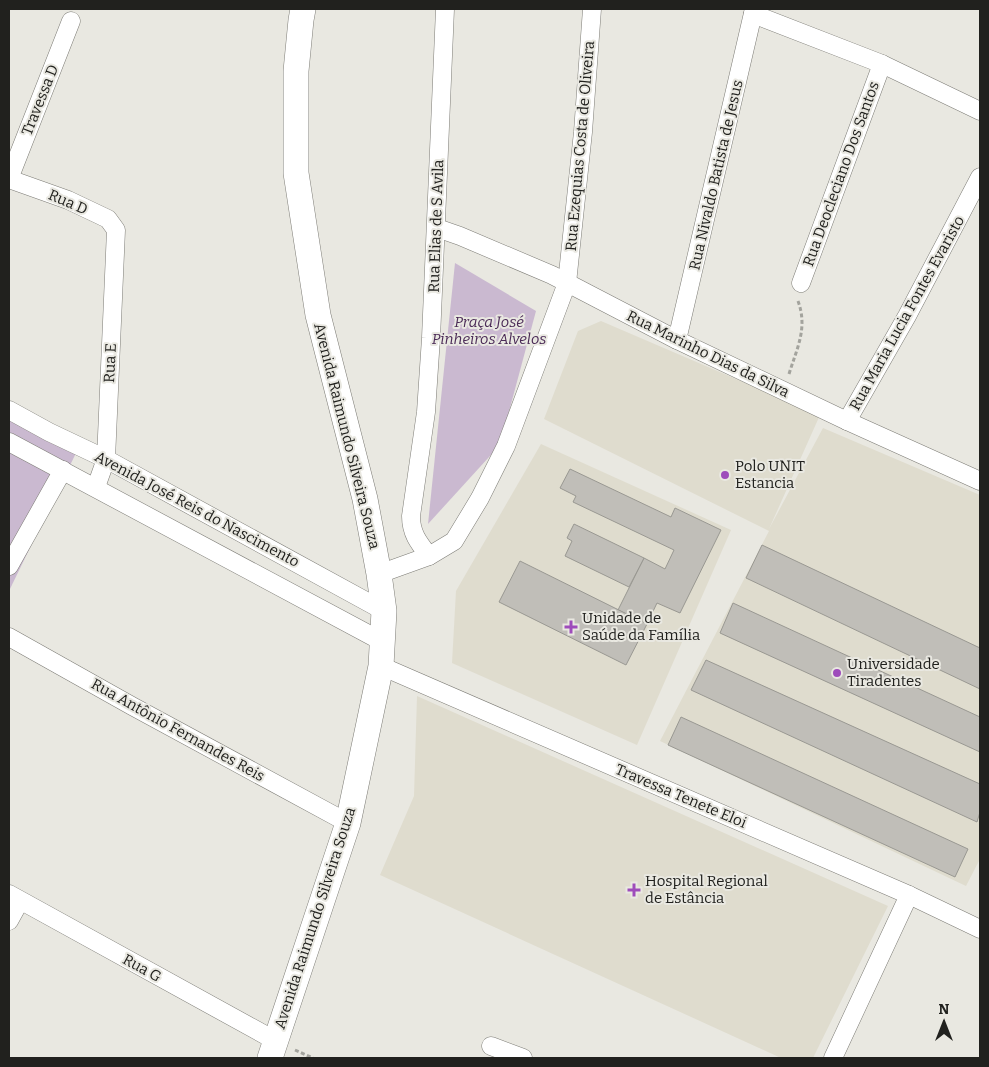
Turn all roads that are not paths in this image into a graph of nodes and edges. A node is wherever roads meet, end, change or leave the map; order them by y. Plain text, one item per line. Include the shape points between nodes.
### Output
1 (303, 9) edge
2 (445, 9) edge
3 (592, 9) edge
4 (753, 12) edge
5 (71, 21) dead end
6 (882, 64) junction
7 (980, 111) edge
8 (980, 178) edge
9 (9, 179) edge
10 (437, 228) junction
11 (116, 236) joint
12 (567, 283) junction
13 (801, 284) road end
14 (678, 340) junction
15 (9, 410) edge
16 (846, 422) junction
17 (9, 442) edge
18 (106, 459) junction
19 (63, 470) junction
20 (980, 481) edge
21 (96, 487) junction
22 (429, 556) junction
23 (9, 566) edge
24 (379, 574) junction
25 (384, 611) junction
26 (9, 637) edge
27 (382, 654) junction
28 (348, 823) junction
29 (909, 895) junction
30 (14, 897) edge
31 (9, 921) edge
32 (979, 925) edge
33 (491, 1046) dead end
34 (273, 1050) edge
35 (523, 1058) edge
36 (833, 1058) edge

1 - 24 street, Avenida Raimundo Silveira Souza via 296,71 297,182 318,315 365,498
2 - 10 street, Rua Elias de S Avila
3 - 12 street, Rua Ezequias Costa de Oliveira
4 - 6 street
4 - 14 street, Rua Nivaldo Batista de Jesus
5 - 9 street, Travessa D
6 - 7 street
6 - 13 street, Rua Deocleciano Dos Santos
8 - 16 street, Rua Maria Lucia Fontes Evaristo
9 - 11 street, Rua D via 68,200 108,219 114,225
10 - 12 street, Rua Marinho Dias da Silva
10 - 22 street, Rua Elias de S Avila via 426,412 410,516 415,538
11 - 18 street, Rua E
12 - 14 street, Rua Marinho Dias da Silva
12 - 22 street, Rua Ezequias Costa de Oliveira via 506,446 480,498 454,540
14 - 16 street, Rua Marinho Dias da Silva
15 - 18 street, Avenida José Reis do Nascimento
16 - 20 street, Rua Marinho Dias da Silva
17 - 19 street, Avenida José Reis do Nascimento
18 - 21 street, Rua E
18 - 25 street, Avenida José Reis do Nascimento
19 - 21 street, Avenida José Reis do Nascimento
19 - 23 street
21 - 27 street, Avenida José Reis do Nascimento
22 - 24 street, Rua Ezequias Costa de Oliveira
24 - 25 street, Avenida Raimundo Silveira Souza
25 - 27 street, Avenida Raimundo Silveira Souza
26 - 28 street, Rua Antônio Fernandes Reis
27 - 28 street, Avenida Raimundo Silveira Souza
27 - 29 street, Travessa Tenete Eloi
28 - 34 street, Avenida Raimundo Silveira Souza
29 - 32 street, Travessa Tenete Eloi
29 - 36 street
30 - 31 street
30 - 34 street, Rua G
33 - 35 street

